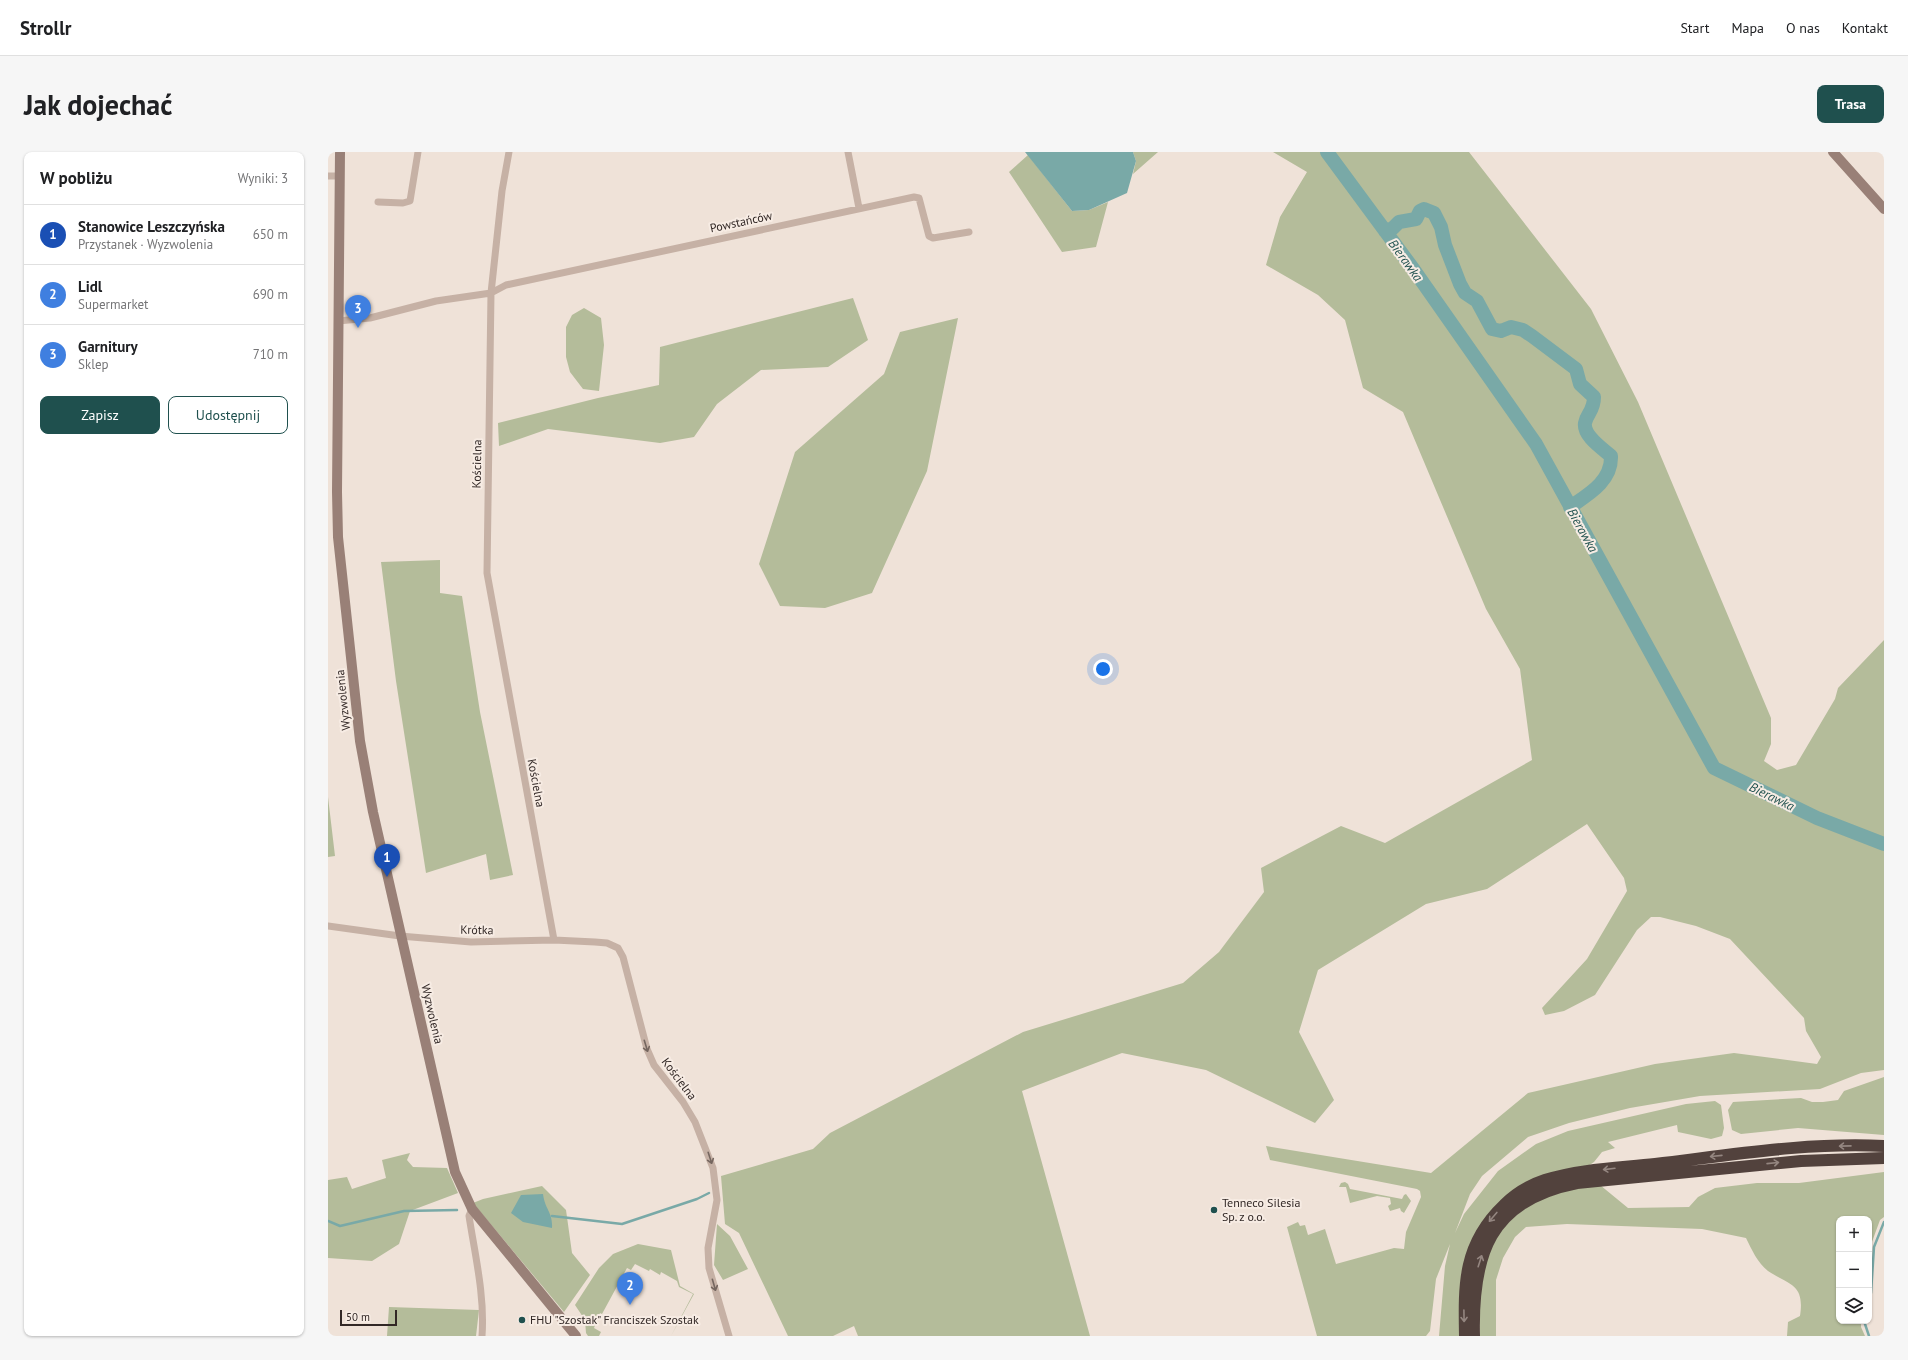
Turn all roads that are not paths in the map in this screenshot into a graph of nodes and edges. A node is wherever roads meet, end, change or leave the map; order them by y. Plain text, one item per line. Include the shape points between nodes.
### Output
1 (340, 152) edge
2 (418, 152) edge
3 (509, 152) edge
4 (848, 152) edge
5 (1833, 152) edge
6 (328, 176) edge
7 (339, 176) junction
8 (378, 202) dead end
9 (859, 208) junction
10 (1884, 209) edge
11 (969, 232) dead end
12 (491, 293) junction
13 (338, 321) junction
14 (328, 926) edge
15 (400, 936) junction
16 (554, 940) junction
17 (1884, 1146) edge
18 (1884, 1158) edge
19 (472, 1209) junction
20 (482, 1336) edge
21 (576, 1336) edge
22 (729, 1336) edge
23 (1465, 1336) edge
24 (1474, 1336) edge

1 - 7 main road, Wyzwolenia
2 - 8 street via 410,201
3 - 12 street, Kościelna via 502,191
4 - 9 street
5 - 10 main road
6 - 7 street
7 - 13 main road, Wyzwolenia
9 - 11 street, Powstańców via 917,197 929,236 933,238
9 - 12 street, Powstańców via 506,285
12 - 13 street, Powstańców via 436,302 370,318
12 - 16 street, Kościelna via 487,573
13 - 15 main road, Wyzwolenia via 338,537 360,741
14 - 15 street, Krótka
15 - 16 street, Krótka via 471,942
15 - 19 main road, Wyzwolenia via 455,1172
16 -> 22 street, Kościelna via 608,943 618,948 623,957 647,1049 654,1065 683,1102 701,1132 713,1168 717,1200 708,1248 709,1268
17 -> 23 highway via 1811,1146 1707,1157 1577,1173 1544,1181 1528,1188 1504,1204 1474,1246 1466,1274
24 -> 18 highway via 1475,1285 1482,1254 1496,1228 1506,1217 1538,1194 1577,1183 1786,1162
19 - 20 street, Wyzwolenia via 469,1216 481,1289
19 - 21 main road, Wyzwolenia

